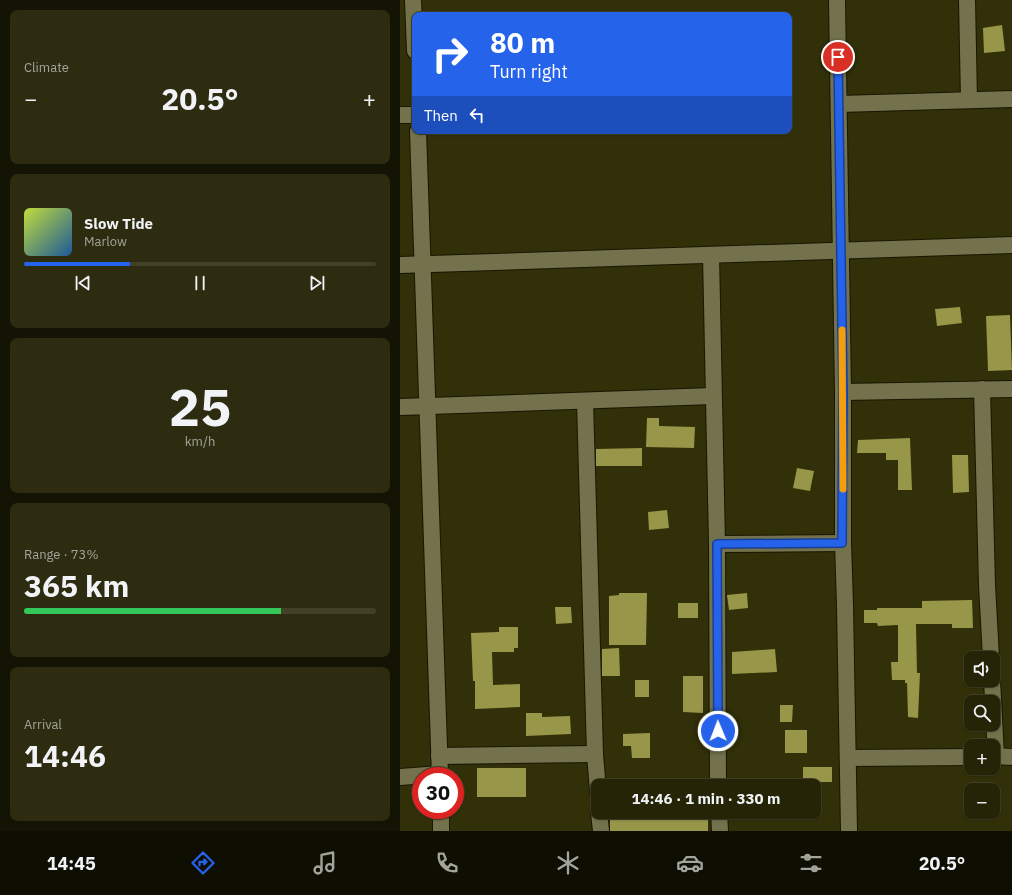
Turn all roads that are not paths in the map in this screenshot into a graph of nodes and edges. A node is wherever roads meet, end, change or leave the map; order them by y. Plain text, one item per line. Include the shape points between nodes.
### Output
1 (413, 0) edge
2 (837, 0) edge
3 (967, 0) edge
4 (413, 12) edge
5 (1012, 99) edge
6 (969, 100) junction
7 (839, 104) junction
8 (412, 115) edge
9 (400, 116) edge
10 (418, 134) edge
11 (1012, 245) edge
12 (841, 250) junction
13 (711, 255) junction
14 (422, 264) junction
15 (400, 265) edge
16 (982, 389) junction
17 (1012, 389) edge
18 (843, 392) junction
19 (713, 396) junction
20 (585, 401) junction
21 (427, 406) junction
22 (400, 407) edge
23 (842, 543) junction
24 (717, 544) junction
25 (991, 651) edge
26 (992, 687) edge
27 (994, 739) edge
28 (595, 754) junction
29 (439, 756) junction
30 (1000, 756) edge
31 (964, 757) edge
32 (1012, 757) edge
33 (848, 758) junction
34 (440, 767) edge
35 (412, 776) edge
36 (400, 777) edge
37 (597, 779) edge
38 (718, 779) edge
39 (441, 819) edge
40 (600, 819) edge
41 (719, 819) edge
42 (442, 831) edge
43 (601, 831) edge
44 (720, 831) edge
45 (849, 831) edge

1 - 4 street
2 - 7 street
3 - 6 street
5 - 6 street
6 - 7 street
7 - 12 street
8 - 9 street
10 - 14 street
11 - 12 street
12 - 13 street
12 - 18 street
13 - 14 street
13 - 19 street
14 - 15 street
14 - 21 street
16 - 17 street
16 - 18 street
16 - 25 street
18 - 23 street
19 - 20 street
19 - 24 street
20 - 21 street
20 - 28 street
21 - 22 street
21 - 29 street
23 - 24 street
23 - 33 street
24 - 38 street
26 - 27 street
28 - 29 street
28 - 37 street
29 - 34 street
30 - 32 street
31 - 33 street
33 - 45 street
35 - 36 street
39 - 42 street
40 - 43 street
41 - 44 street

